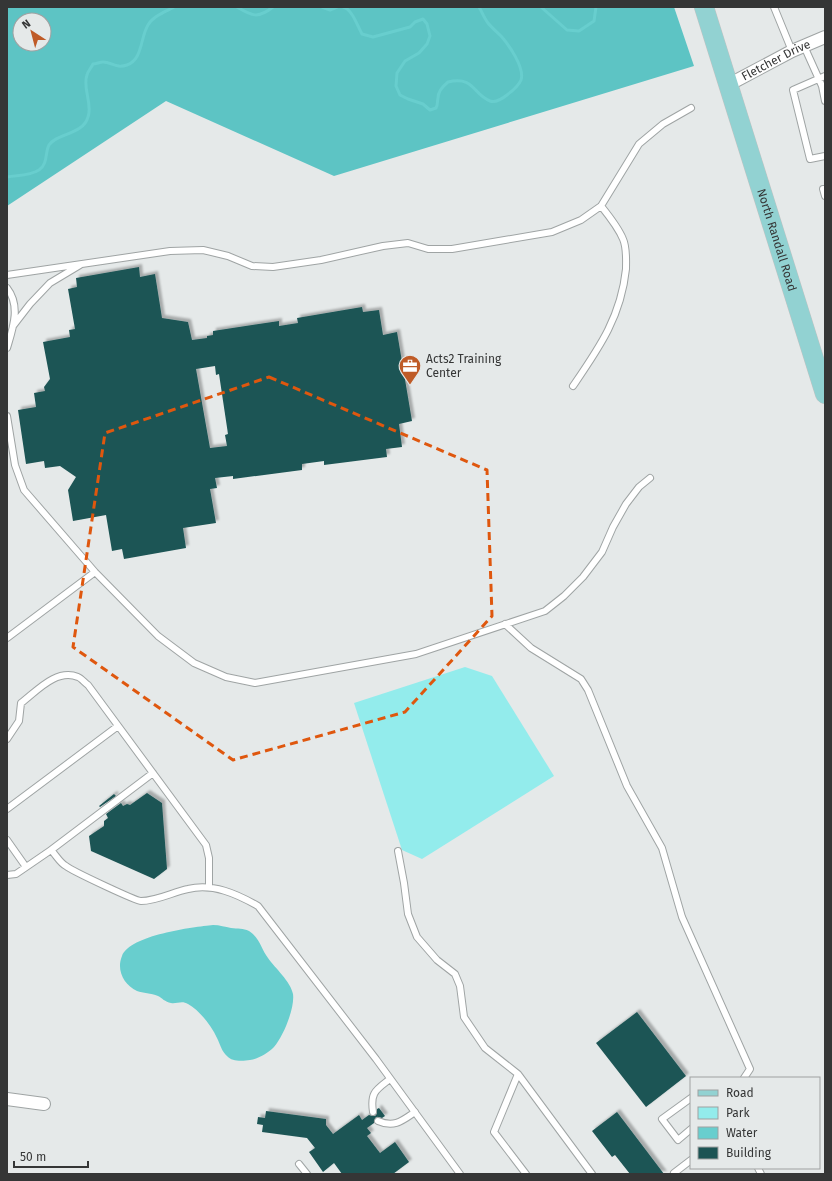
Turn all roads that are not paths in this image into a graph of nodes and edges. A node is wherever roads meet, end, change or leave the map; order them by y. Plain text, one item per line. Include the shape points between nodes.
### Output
1 (704, 7) edge
2 (774, 7) edge
3 (825, 37) edge
4 (804, 46) junction
5 (792, 51) junction
6 (825, 76) edge
7 (818, 78) junction
8 (728, 85) junction
9 (825, 101) edge
10 (691, 108) dead end
11 (825, 156) edge
12 (825, 189) edge
13 (825, 196) edge
14 (601, 206) junction
15 (83, 263) junction
16 (7, 275) edge
17 (7, 288) edge
18 (13, 326) junction
19 (7, 348) edge
20 (573, 386) dead end
21 (825, 394) edge
22 (7, 416) edge
23 (650, 478) dead end
24 (95, 572) junction
25 (505, 624) junction
26 (7, 638) edge
27 (118, 726) junction
28 (7, 739) edge
29 (153, 773) junction
30 (7, 809) edge
31 (7, 840) edge
32 (51, 850) junction
33 (398, 851) dead end
34 (26, 867) junction
35 (7, 875) edge
36 (209, 887) junction
37 (518, 1074) junction
38 (745, 1077) edge
39 (390, 1078) junction
40 (7, 1099) edge
41 (690, 1099) edge
42 (44, 1104) dead end
43 (373, 1112) dead end
44 (415, 1112) junction
45 (378, 1120) dead end
46 (690, 1131) edge
47 (690, 1161) edge
48 (299, 1164) dead end
49 (674, 1172) dead end
50 (307, 1174) edge
51 (460, 1174) edge
52 (526, 1174) edge
53 (592, 1174) edge

1 - 8 main road, North Randall Road
2 - 5 lane
3 - 4 street, Fletcher Drive
4 - 5 street, Fletcher Drive
4 - 7 lane
5 - 8 street, Fletcher Drive
6 - 7 lane
7 - 9 lane
7 - 11 lane via 793,90 810,159
8 - 21 main road, North Randall Road
10 - 14 lane via 663,124 639,144
12 - 13 lane
14 - 15 lane via 582,220 552,232 452,249 428,249 408,243 273,267 252,266 228,256 203,250 170,251
14 - 20 lane via 624,239 627,258 625,275 618,310 599,348
15 - 16 lane
15 - 18 lane via 50,283
17 - 18 lane via 15,305
18 - 19 lane
22 - 24 lane via 15,465 24,490
23 - 25 lane via 626,504 602,552 583,577 545,610
24 - 25 lane via 158,636 194,663 226,677 255,682 416,654
24 - 26 lane
25 - 38 lane via 531,648 581,679 588,690 627,786 662,848 682,918 750,1069
27 - 28 lane via 88,685 78,677 64,675 51,680 21,703 19,721
27 - 29 lane
27 - 30 lane
29 - 32 lane
29 - 36 lane via 206,845 209,858
31 - 34 lane
32 - 34 lane
32 - 36 lane via 64,866 139,902 189,888
33 - 37 lane via 408,914 417,937 437,960 455,974 460,986 464,1017 485,1048
34 - 35 lane via 16,874
36 - 39 lane via 226,891 258,906
37 - 52 lane via 494,1132
37 - 53 lane
39 - 43 lane via 373,1093
39 - 44 lane
40 - 42 street
41 - 46 lane via 662,1119 678,1140
44 - 45 lane via 396,1124
44 - 51 lane
47 - 49 lane
48 - 50 lane

